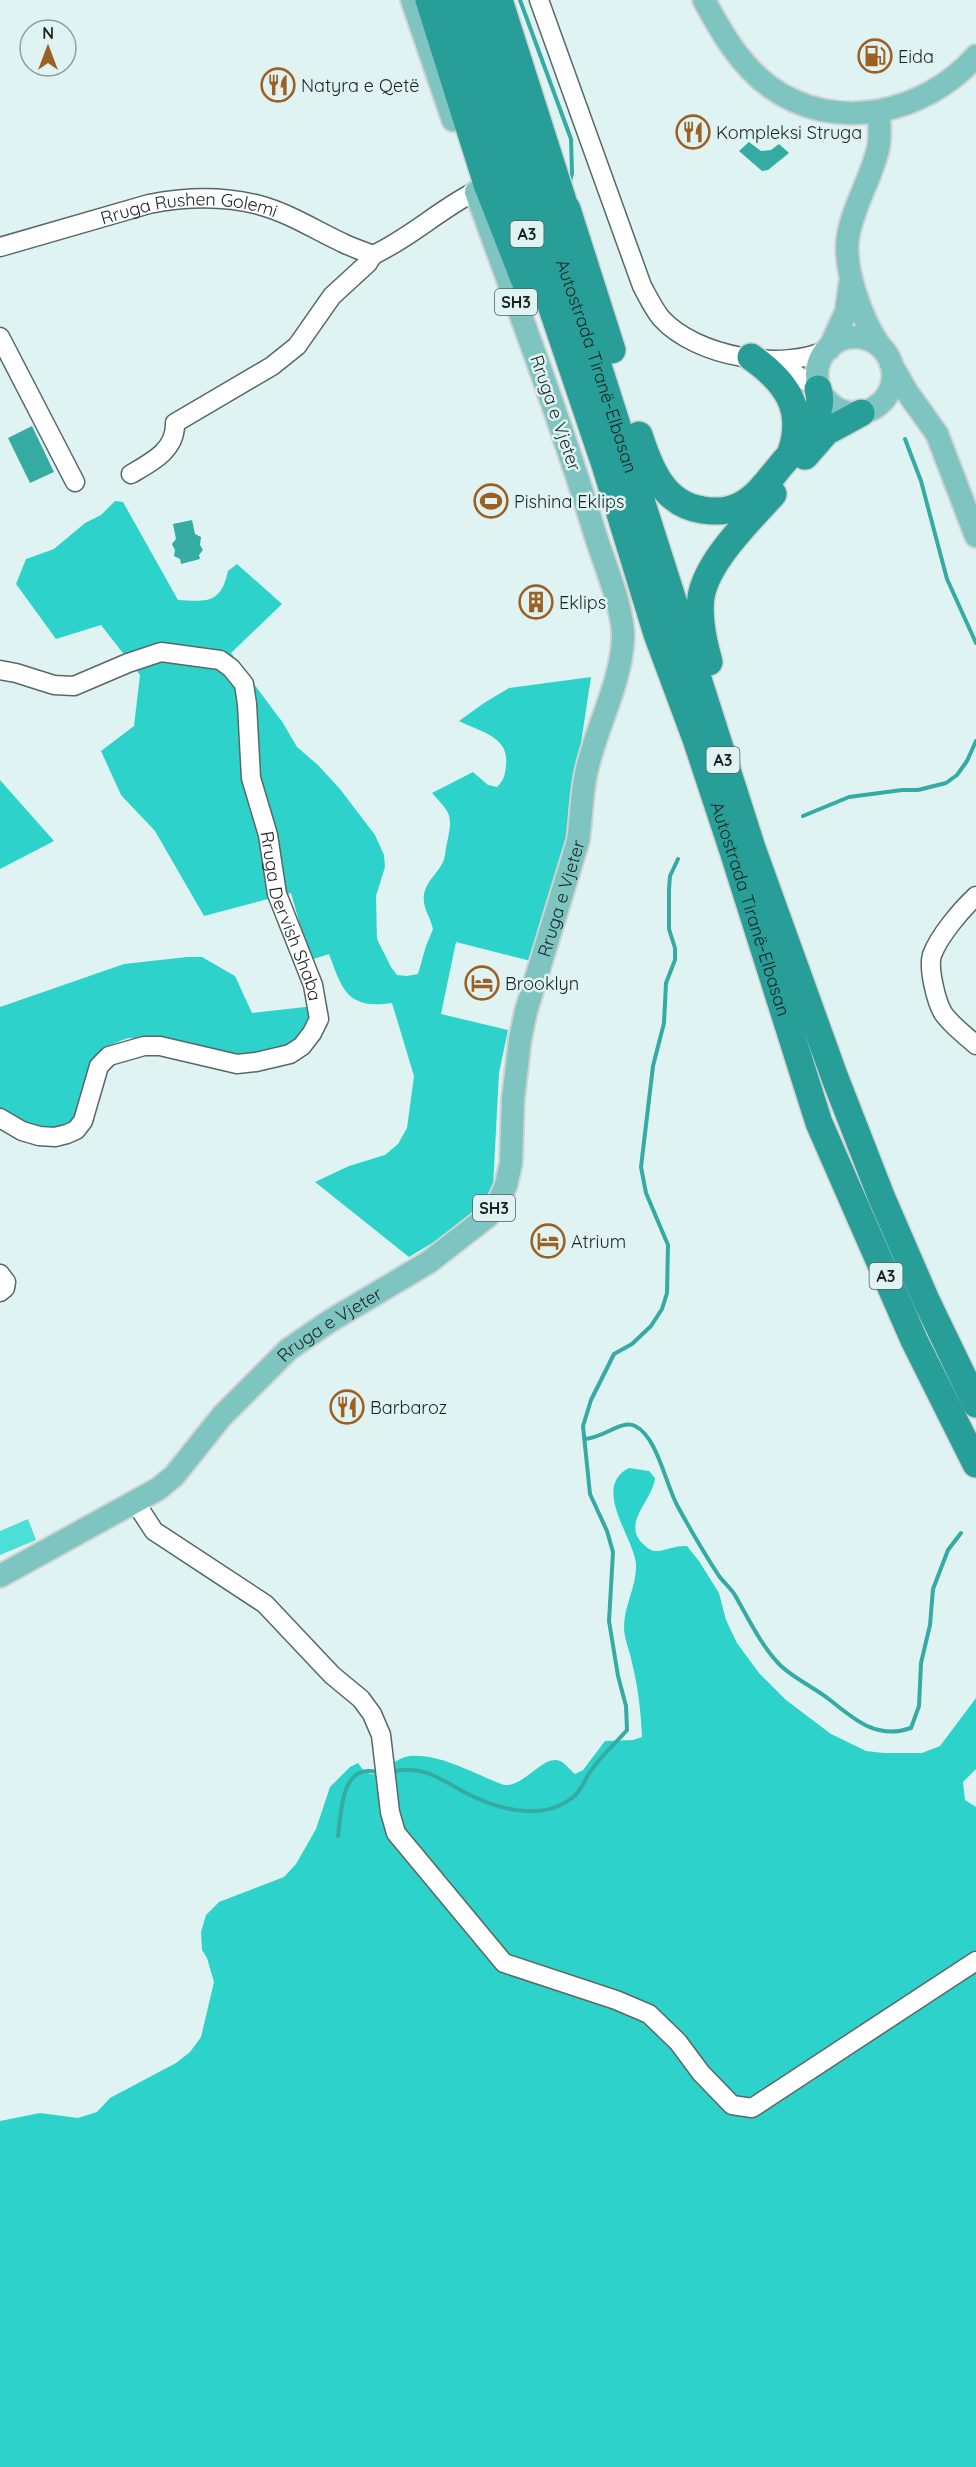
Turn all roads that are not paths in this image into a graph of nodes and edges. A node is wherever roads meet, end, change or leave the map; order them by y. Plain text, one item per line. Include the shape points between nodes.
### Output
1 (411, 0) edge
2 (429, 0) edge
3 (448, 0) edge
4 (471, 0) edge
5 (499, 0) edge
6 (539, 0) edge
7 (704, 0) edge
8 (976, 56) edge
9 (879, 112) junction
10 (476, 191) junction
11 (567, 209) junction
12 (0, 247) edge
13 (373, 255) junction
14 (851, 274) junction
15 (0, 337) edge
16 (829, 348) junction
17 (885, 355) junction
18 (751, 357) junction
19 (818, 389) junction
20 (863, 412) junction
21 (934, 427) junction
22 (622, 437) junction
23 (788, 457) junction
24 (606, 468) junction
25 (131, 474) dead end
26 (75, 482) dead end
27 (976, 536) edge
28 (0, 670) edge
29 (740, 812) junction
30 (976, 896) edge
31 (976, 1045) edge
32 (0, 1118) edge
33 (0, 1274) edge
34 (0, 1292) edge
35 (976, 1404) edge
36 (976, 1464) edge
37 (135, 1502) junction
38 (0, 1576) edge
39 (976, 1961) edge

1 - 10 main road, Rruga e Vjeter / SH3
2 - 24 highway via 487,184 516,261 583,428
3 - 24 highway, Autostrada Tiranë-Elbasan / A3
4 - 22 highway, Autostrada Tiranë-Elbasan / A3
5 - 11 highway
6 - 18 street via 650,302 662,319 693,341
7 - 9 main road via 741,60 771,88 822,109 853,114
8 - 9 main road via 941,88
9 - 14 main road via 878,149 848,238
10 - 13 street
10 - 37 main road, Rruga e Vjeter / SH3 via 570,449 617,604 623,637 583,786 578,841 526,1011 506,1185 488,1216 455,1244 289,1349 222,1416 174,1476
11 - 22 highway
11 - 23 highway via 646,456 661,486 677,502 690,508 732,508 753,495
12 - 13 street, Rruga Rushen Golemi via 149,204 210,200 261,206
13 - 25 street via 332,296 297,346 272,366 175,423 175,435 159,459
14 - 16 main road via 846,312
14 - 17 main road via 866,324
15 - 26 street
16 - 17 main road via 854,338 867,340
16 - 18 street via 778,361
16 - 19 main road via 820,358
17 - 20 main road via 893,376 887,395 874,408
17 - 21 main road
18 - 19 street via 794,373
18 - 23 highway via 773,374 791,400 796,428
19 - 20 main road via 836,409
19 - 23 highway via 820,399 814,421
20 - 21 main road via 906,411
20 - 29 highway via 821,438 735,538 705,583 701,627 738,754
21 - 27 main road
22 - 29 highway, Autostrada Tiranë-Elbasan / A3
24 - 36 highway, Autostrada Tiranë-Elbasan / A3 via 819,1123 914,1340
28 - 32 street, Rruga Dervish Shaba via 54,685 74,686 162,652 220,660 231,668 244,684 250,778 268,835 277,894 314,985 319,1019 302,1046 290,1054 256,1062 237,1065 160,1046 144,1046 110,1056 99,1066 83,1121 67,1134 39,1136
29 - 35 highway, Autostrada Tiranë-Elbasan / A3 via 881,1196
30 - 31 street via 959,912 932,956 939,1004
33 - 34 street via 6,1282
37 - 38 main road, Rruga e Vjeter / SH3
37 - 39 street via 154,1531 265,1604 332,1675 361,1699 381,1735 396,1833 504,1963 649,2014 732,2105 752,2108

